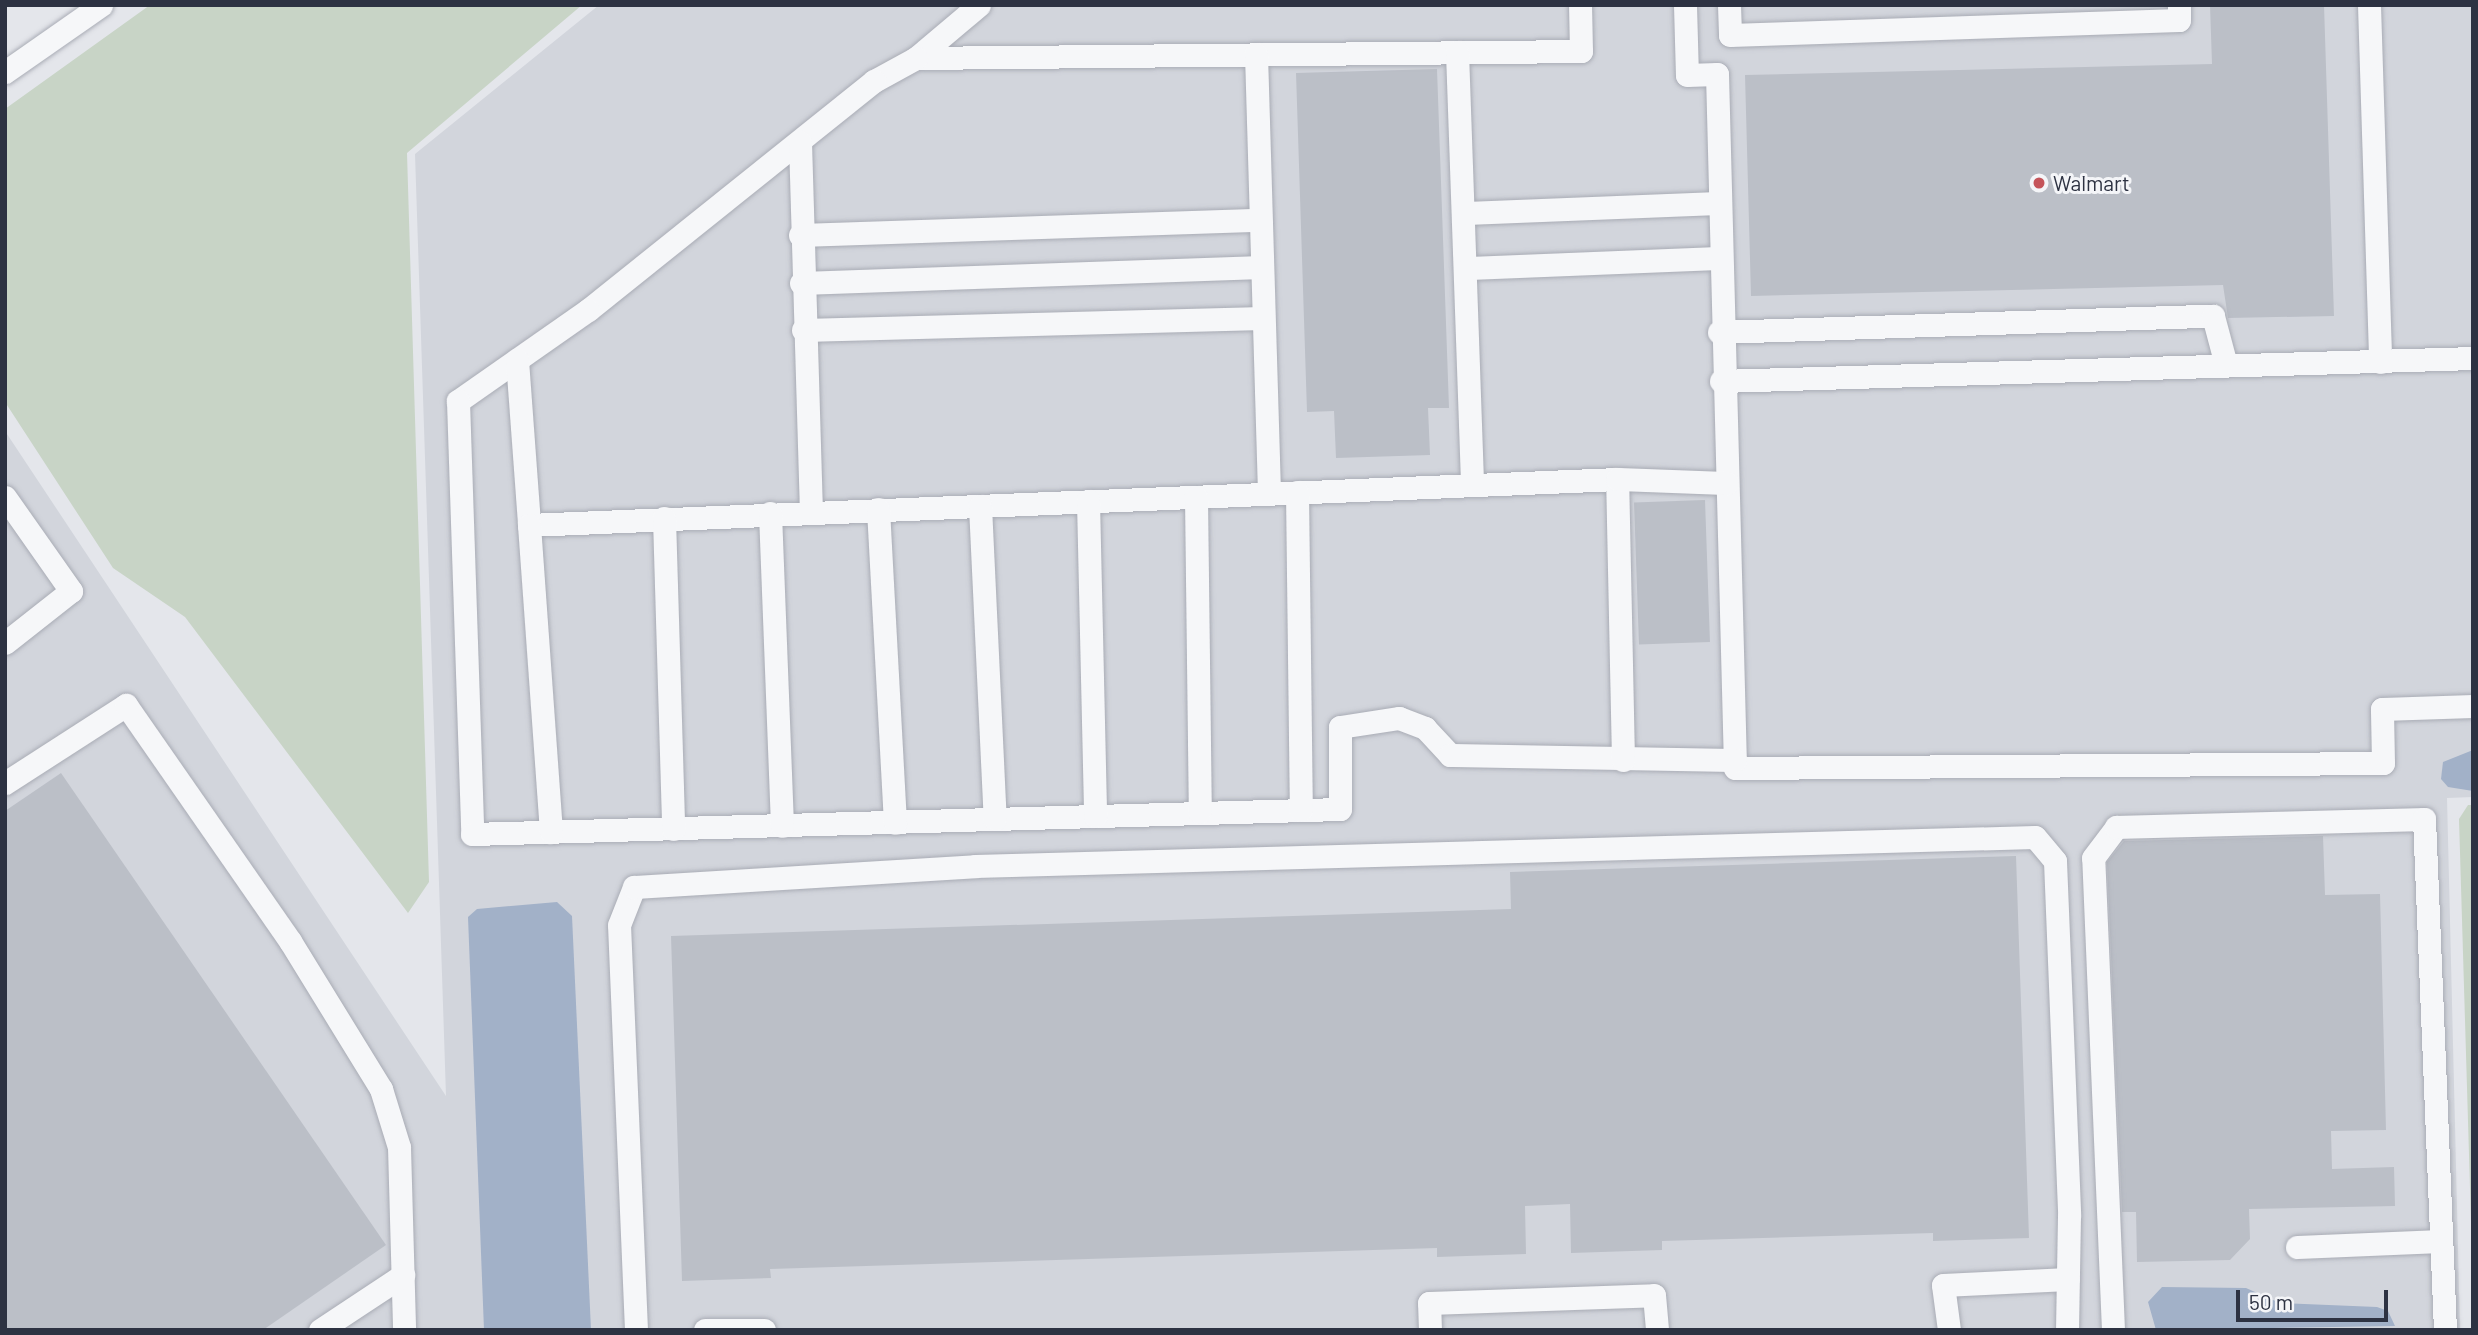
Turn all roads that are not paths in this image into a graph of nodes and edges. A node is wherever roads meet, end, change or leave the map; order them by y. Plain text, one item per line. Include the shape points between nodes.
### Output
1 (101, 5) edge
2 (979, 5) edge
3 (1580, 5) edge
4 (1685, 5) edge
5 (1730, 5) edge
6 (2179, 5) edge
7 (2369, 5) edge
8 (1457, 52) junction
9 (1256, 54) junction
10 (916, 58) junction
11 (5, 72) edge
12 (800, 142) junction
13 (1718, 203) junction
14 (1466, 213) junction
15 (1261, 220) junction
16 (800, 235) junction
17 (1718, 258) junction
18 (1262, 267) junction
19 (1469, 268) junction
20 (801, 283) junction
21 (1263, 318) junction
22 (803, 330) junction
23 (1719, 332) junction
24 (2473, 358) edge
25 (517, 360) junction
26 (2380, 362) junction
27 (2226, 365) junction
28 (1721, 381) junction
29 (1617, 479) junction
30 (1727, 483) junction
31 (1472, 484) junction
32 (1297, 492) junction
33 (1269, 493) junction
34 (5, 496) edge
35 (1196, 497) junction
36 (1088, 501) junction
37 (980, 506) junction
38 (878, 509) junction
39 (811, 511) junction
40 (770, 513) junction
41 (664, 518) junction
42 (528, 525) junction
43 (5, 643) edge
44 (2473, 706) edge
45 (1623, 760) junction
46 (1735, 760) junction
47 (5, 783) edge
48 (1301, 810) junction
49 (1200, 812) junction
50 (1095, 816) junction
51 (995, 819) junction
52 (895, 823) junction
53 (782, 826) junction
54 (673, 830) junction
55 (551, 832) junction
56 (2441, 1241) junction
57 (2297, 1247) dead end
58 (403, 1275) junction
59 (2068, 1279) junction
60 (320, 1330) edge
61 (404, 1330) edge
62 (636, 1330) edge
63 (705, 1330) edge
64 (764, 1330) edge
65 (1430, 1330) edge
66 (1657, 1330) edge
67 (1949, 1330) edge
68 (2067, 1330) edge
69 (2113, 1330) edge
70 (2445, 1330) edge

1 - 11 street
2 - 10 street
3 - 8 street via 1581,51
4 - 13 street via 1687,75 1717,74
5 - 6 street via 1730,35 2179,20
7 - 26 street
8 - 9 street
8 - 14 street
9 - 10 street
9 - 15 street
10 - 12 street via 874,81
12 - 16 street
12 - 25 street
13 - 14 street
13 - 17 street
14 - 19 street
15 - 16 street
15 - 18 street
16 - 20 street
17 - 19 street
17 - 23 street
18 - 20 street
18 - 21 street
19 - 31 street
20 - 22 street
21 - 22 street
21 - 33 street
22 - 39 street
23 - 27 street via 2213,316
23 - 28 street
24 - 26 street
25 - 42 street
25 - 55 street via 458,401 472,834
26 - 27 street
27 - 28 street
28 - 30 street
29 - 30 street
29 - 31 street
29 - 45 street
30 - 46 street
31 - 32 street
32 - 33 street
32 - 48 street
33 - 35 street
34 - 43 street via 71,591
35 - 36 street
35 - 49 street
36 - 37 street
36 - 50 street
37 - 38 street
37 - 51 street
38 - 39 street
38 - 52 street
39 - 40 street
40 - 41 street
40 - 53 street
41 - 42 street
41 - 54 street
42 - 55 street
44 - 46 street via 2382,709 2383,763 1735,768
45 - 46 street
45 - 48 street via 1450,755 1425,728 1399,718 1380,720 1340,727 1340,809
47 - 58 street via 126,705 290,941 381,1089 399,1147
48 - 49 street
49 - 50 street
50 - 51 street
51 - 52 street
52 - 53 street
53 - 54 street
54 - 55 street
56 - 57 street
56 - 69 street via 2424,819 2116,827 2094,858
56 - 70 street
58 - 60 street
58 - 61 street
59 - 62 street via 2055,861 2035,837 975,866 634,887 618,925
59 - 67 street via 1943,1285
59 - 68 street
63 - 64 street
65 - 66 street via 1429,1303 1654,1295

